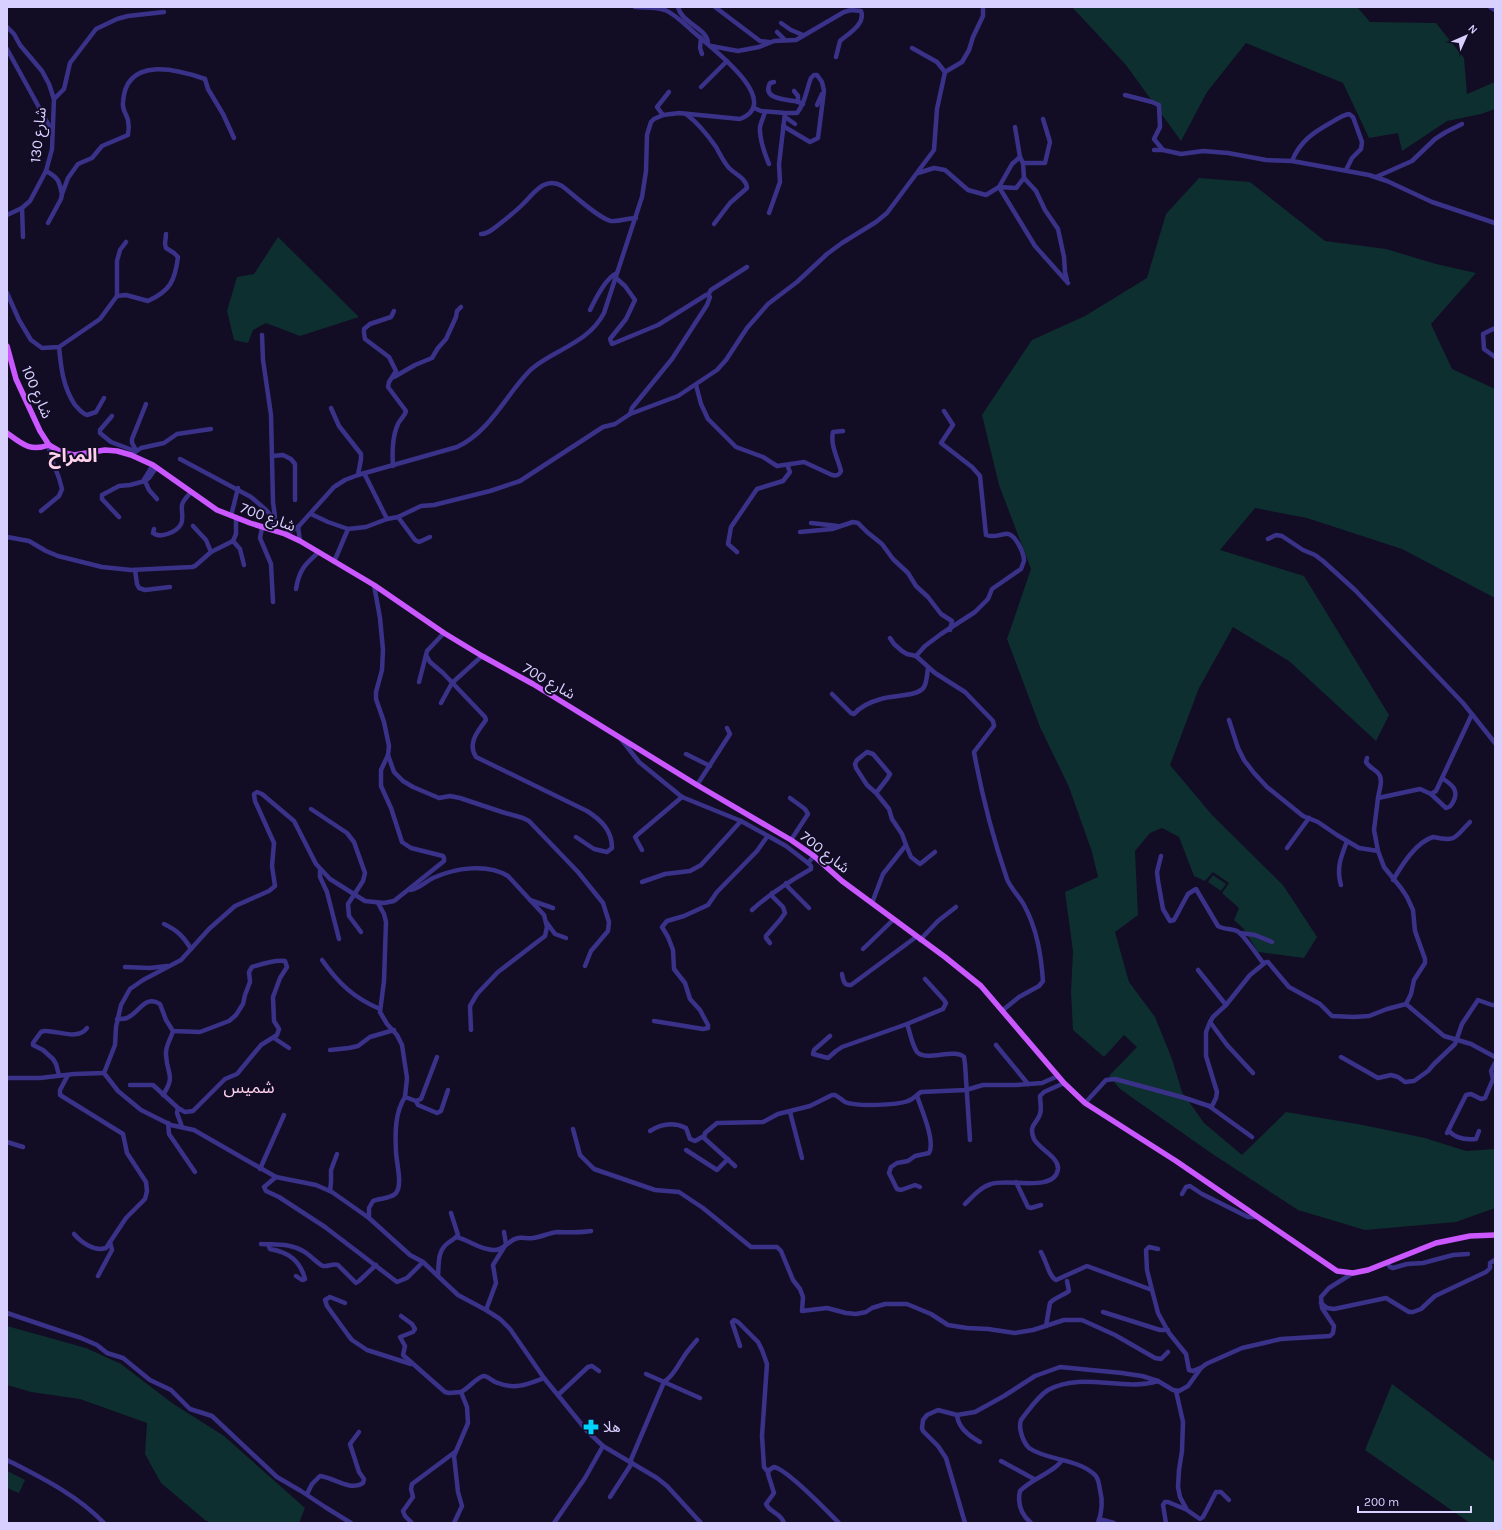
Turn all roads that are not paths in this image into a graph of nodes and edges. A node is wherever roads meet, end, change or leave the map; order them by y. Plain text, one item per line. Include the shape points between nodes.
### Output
1 (635, 7) edge
2 (678, 7) edge
3 (715, 7) edge
4 (983, 7) edge
5 (1490, 7) edge
6 (860, 9) edge
7 (1495, 10) edge
8 (164, 12) dead end
9 (781, 24) dead end
10 (7, 27) edge
11 (777, 32) dead end
12 (803, 35) junction
13 (701, 38) junction
14 (785, 40) junction
15 (769, 42) junction
16 (709, 45) junction
17 (7, 48) edge
18 (912, 48) dead end
19 (702, 54) dead end
20 (836, 57) dead end
21 (727, 61) junction
22 (945, 72) junction
23 (774, 82) dead end
24 (701, 87) dead end
25 (794, 91) dead end
26 (824, 91) junction
27 (669, 92) dead end
28 (1125, 95) dead end
29 (54, 99) junction
30 (798, 102) junction
31 (803, 104) junction
32 (817, 106) dead end
33 (754, 108) junction
34 (765, 112) junction
35 (686, 114) junction
36 (663, 115) junction
37 (785, 115) junction
38 (1043, 119) dead end
39 (795, 124) dead end
40 (1462, 124) dead end
41 (783, 126) junction
42 (1015, 127) dead end
43 (52, 131) junction
44 (234, 138) dead end
45 (1154, 150) dead end
46 (1163, 150) junction
47 (1020, 157) junction
48 (1292, 161) junction
49 (1023, 163) junction
50 (769, 164) dead end
51 (1346, 170) junction
52 (46, 171) junction
53 (918, 173) junction
54 (1376, 177) junction
55 (1024, 178) junction
56 (999, 187) junction
57 (62, 194) junction
58 (22, 208) junction
59 (768, 213) dead end
60 (7, 214) edge
61 (636, 218) junction
62 (48, 223) dead end
63 (1495, 223) edge
64 (714, 224) dead end
65 (166, 234) dead end
66 (481, 234) dead end
67 (23, 237) dead end
68 (126, 242) dead end
69 (747, 267) dead end
70 (617, 275) junction
71 (7, 293) edge
72 (708, 295) junction
73 (117, 296) junction
74 (461, 307) dead end
75 (590, 310) dead end
76 (394, 311) dead end
77 (1495, 328) edge
78 (262, 335) dead end
79 (7, 346) edge
80 (59, 347) junction
81 (1495, 357) edge
82 (392, 378) junction
83 (696, 385) junction
84 (104, 398) dead end
85 (146, 404) dead end
86 (331, 408) dead end
87 (944, 411) dead end
88 (630, 414) junction
89 (112, 416) dead end
90 (211, 429) dead end
91 (843, 431) dead end
92 (7, 433) edge
93 (49, 445) junction
94 (134, 452) junction
95 (272, 456) junction
96 (180, 459) dead end
97 (789, 465) junction
98 (154, 466) junction
99 (393, 466) junction
100 (364, 473) junction
101 (358, 475) junction
102 (144, 480) junction
103 (238, 488) junction
104 (191, 492) junction
105 (157, 499) dead end
106 (295, 500) dead end
107 (41, 511) dead end
108 (311, 514) junction
109 (234, 517) junction
110 (398, 517) junction
111 (119, 518) dead end
112 (387, 519) junction
113 (275, 520) junction
114 (811, 524) dead end
115 (193, 526) dead end
116 (838, 526) junction
117 (298, 527) junction
118 (262, 528) junction
119 (154, 529) dead end
120 (348, 529) junction
121 (271, 530) junction
122 (800, 532) dead end
123 (285, 534) junction
124 (7, 537) edge
125 (430, 537) dead end
126 (1268, 539) dead end
127 (233, 541) junction
128 (300, 541) junction
129 (211, 552) junction
130 (319, 552) junction
131 (737, 552) dead end
132 (334, 562) junction
133 (244, 565) dead end
134 (135, 570) junction
135 (374, 585) junction
136 (170, 587) dead end
137 (296, 589) dead end
138 (273, 602) dead end
139 (950, 630) junction
140 (444, 633) junction
141 (890, 638) dead end
142 (426, 655) junction
143 (482, 656) junction
144 (916, 656) junction
145 (928, 668) junction
146 (419, 682) dead end
147 (452, 683) junction
148 (832, 694) dead end
149 (441, 704) dead end
150 (1472, 714) junction
151 (1229, 720) dead end
152 (727, 728) dead end
153 (619, 736) junction
154 (1495, 743) edge
155 (686, 754) dead end
156 (388, 755) junction
157 (1367, 758) dead end
158 (710, 766) junction
159 (1442, 778) junction
160 (697, 785) junction
161 (876, 793) junction
162 (1431, 794) junction
163 (682, 797) junction
164 (790, 798) dead end
165 (1378, 798) junction
166 (311, 809) dead end
167 (1309, 818) junction
168 (741, 821) junction
169 (1470, 822) dead end
170 (576, 837) dead end
171 (767, 837) junction
172 (791, 840) junction
173 (1348, 842) junction
174 (906, 845) junction
175 (1287, 848) dead end
176 (642, 850) dead end
177 (1378, 851) junction
178 (935, 852) dead end
179 (814, 856) junction
180 (1161, 856) dead end
181 (808, 863) junction
182 (320, 870) junction
183 (1393, 880) junction
184 (642, 882) dead end
185 (786, 883) junction
186 (1341, 885) dead end
187 (409, 890) junction
188 (772, 893) junction
189 (355, 895) junction
190 (529, 899) junction
191 (378, 903) junction
192 (872, 903) junction
193 (956, 907) dead end
194 (553, 908) dead end
195 (809, 908) dead end
196 (752, 910) dead end
197 (545, 919) junction
198 (893, 920) junction
199 (164, 924) dead end
200 (361, 932) dead end
201 (1240, 933) junction
202 (566, 938) dead end
203 (918, 938) junction
204 (339, 939) dead end
205 (1272, 942) dead end
206 (770, 943) dead end
207 (191, 949) junction
208 (863, 949) dead end
209 (322, 960) dead end
210 (1264, 963) junction
211 (169, 966) junction
212 (585, 966) dead end
213 (124, 967) dead end
214 (1198, 970) dead end
215 (842, 974) dead end
216 (925, 979) dead end
217 (1406, 1004) junction
218 (1226, 1005) junction
219 (1495, 1005) edge
220 (380, 1009) junction
221 (1003, 1010) junction
222 (117, 1019) junction
223 (654, 1022) dead end
224 (1210, 1022) junction
225 (907, 1024) junction
226 (87, 1028) dead end
227 (394, 1030) junction
228 (472, 1030) dead end
229 (173, 1031) junction
230 (830, 1036) dead end
231 (274, 1038) junction
232 (1457, 1040) junction
233 (996, 1045) dead end
234 (289, 1048) dead end
235 (330, 1050) dead end
236 (1341, 1057) dead end
237 (1495, 1057) edge
238 (437, 1058) dead end
239 (1495, 1063) edge
240 (104, 1073) junction
241 (1253, 1074) dead end
242 (59, 1075) junction
243 (68, 1075) junction
244 (1058, 1076) junction
245 (7, 1078) edge
246 (1064, 1083) junction
247 (1028, 1084) junction
248 (130, 1085) dead end
249 (448, 1090) dead end
250 (966, 1090) junction
251 (163, 1095) junction
252 (917, 1096) junction
253 (405, 1097) junction
254 (416, 1101) junction
255 (1086, 1103) junction
256 (1209, 1106) junction
257 (178, 1108) junction
258 (790, 1112) junction
259 (284, 1115) dead end
260 (168, 1123) junction
261 (182, 1127) junction
262 (573, 1129) dead end
263 (650, 1131) dead end
264 (1479, 1131) dead end
265 (704, 1136) junction
266 (1252, 1137) dead end
267 (970, 1140) dead end
268 (7, 1142) edge
269 (23, 1147) dead end
270 (686, 1150) dead end
271 (337, 1154) dead end
272 (802, 1158) dead end
273 (728, 1159) junction
274 (735, 1166) dead end
275 (260, 1168) junction
276 (195, 1172) dead end
277 (276, 1177) junction
278 (1016, 1182) junction
279 (920, 1187) dead end
280 (330, 1191) junction
281 (1182, 1194) dead end
282 (965, 1204) dead end
283 (1040, 1204) dead end
284 (450, 1213) dead end
285 (1256, 1217) junction
286 (369, 1218) junction
287 (591, 1230) dead end
288 (504, 1232) dead end
289 (74, 1234) dead end
290 (1495, 1235) edge
291 (456, 1237) junction
292 (110, 1242) junction
293 (261, 1244) dead end
294 (268, 1244) junction
295 (504, 1248) junction
296 (1158, 1249) dead end
297 (1041, 1252) dead end
298 (1468, 1254) dead end
299 (1495, 1260) edge
300 (423, 1262) junction
301 (1387, 1262) junction
302 (376, 1264) junction
303 (1337, 1271) junction
304 (1354, 1273) junction
305 (98, 1276) dead end
306 (296, 1276) dead end
307 (438, 1276) junction
308 (1342, 1280) junction
309 (1067, 1281) dead end
310 (1152, 1290) junction
311 (345, 1303) dead end
312 (1321, 1303) junction
313 (486, 1310) junction
314 (1103, 1312) dead end
315 (7, 1313) edge
316 (401, 1316) dead end
317 (1046, 1326) junction
318 (1168, 1330) junction
319 (697, 1340) dead end
320 (740, 1346) dead end
321 (1168, 1352) dead end
322 (413, 1365) junction
323 (1201, 1368) junction
324 (599, 1371) dead end
325 (646, 1374) dead end
326 (544, 1378) junction
327 (1158, 1381) junction
328 (664, 1382) junction
329 (1176, 1391) junction
330 (461, 1392) junction
331 (558, 1395) junction
332 (700, 1398) dead end
333 (957, 1415) junction
334 (359, 1432) dead end
335 (980, 1442) dead end
336 (603, 1446) junction
337 (455, 1452) junction
338 (7, 1460) edge
339 (1062, 1460) junction
340 (1001, 1461) dead end
341 (631, 1462) junction
342 (768, 1472) junction
343 (1034, 1480) junction
344 (307, 1494) junction
345 (610, 1496) dead end
346 (1229, 1500) dead end
347 (1187, 1510) junction
348 (1099, 1521) edge
349 (104, 1523) edge
350 (351, 1523) edge
351 (412, 1523) edge
352 (454, 1523) edge
353 (554, 1523) edge
354 (701, 1523) edge
355 (784, 1523) edge
356 (839, 1523) edge
357 (965, 1523) edge
358 (1031, 1523) edge
359 (1114, 1523) edge
360 (1166, 1523) edge

1 - 13 street via 666,10
2 - 16 street via 684,18 706,36
3 - 15 street via 760,41
4 - 22 street via 983,16 962,62
5 - 7 street
6 - 12 street via 844,12
6 - 20 street via 862,18 852,32 840,41
8 - 29 street, شارع 130 via 128,16 96,29 70,63 64,89
9 - 12 street
10 - 29 street via 42,71
11 - 14 street
12 - 14 street via 796,40
13 - 16 street
13 - 19 street
14 - 15 street
15 - 16 street via 759,47 738,51
16 - 21 street
17 - 43 street
18 - 22 street via 937,62
21 - 24 street
21 - 33 street via 753,93
22 - 53 street via 936,109 934,150
23 - 30 street via 768,87 771,95 782,100
25 - 30 street via 798,96
26 - 31 street via 820,78 814,75
26 - 32 street
26 - 41 street via 818,138 810,142
27 - 36 street via 657,107
28 - 46 street via 1159,105 1160,126 1154,139
29 - 43 street, شارع 130
30 - 31 street
31 - 37 street via 797,113
33 - 34 street
33 - 35 street via 744,117 735,119
34 - 37 street
34 - 50 street via 760,127
35 - 36 street
35 - 64 street via 717,148 725,163 746,184 744,192 730,203
36 - 61 street via 654,119 647,132 645,181
37 - 39 street
37 - 41 street
38 - 49 street via 1050,142 1045,163
40 - 54 street via 1435,139 1412,161
41 - 59 street via 780,182
42 - 47 street
43 - 52 street, شارع 130 via 52,149
44 - 57 street via 205,79 187,73 153,69 134,76 127,84 123,110 128,118 128,135 102,146 92,158 78,164 68,178
45 - 46 street
46 - 48 street via 1181,154 1203,151
47 - 49 street
47 - 56 street via 1012,164
48 - 51 street
48 - 51 street via 1309,136 1349,114 1353,117 1362,142 1361,149 1352,158
49 - 55 street
51 - 54 street
52 - 57 street via 58,180
52 - 58 street, شارع 130 via 30,201
53 - 56 street via 934,168 945,170 968,190 986,195
53 - 83 street via 880,220 827,254 768,304 747,328 726,360
54 - 63 street via 1432,202
55 - 56 street via 1016,188
55 - 56 street via 1036,191 1058,229 1068,283 1035,246
57 - 62 street
58 - 60 street, شارع 130
58 - 67 street
61 - 66 street via 612,222 562,186 551,183 537,189 493,229
61 - 70 street
65 - 73 street via 166,248 178,257 171,285 148,301 126,295
68 - 73 street via 117,261
69 - 72 street via 711,290
70 - 72 street via 635,300 626,319 610,339 612,344 658,325
70 - 75 street via 612,275
70 - 99 street via 604,313 596,326 573,344 534,367 474,436 457,447
71 - 80 street via 31,340 42,348
72 - 88 street via 709,300 684,341
73 - 80 street via 100,319
74 - 82 street via 446,339 432,358
76 - 82 street via 391,317 370,324 364,329 365,339 392,360 396,371
77 - 81 street via 1483,334 1484,349
78 - 95 street via 270,405
79 - 93 main road, شارع 100 via 19,384
80 - 84 street via 66,387 80,412 87,415 96,412
82 - 99 street via 388,387 406,413 398,424 394,436
83 - 88 street via 678,396
83 - 97 street via 708,419 736,447 763,457 777,466
85 - 94 street via 132,439
86 - 101 street via 339,426 361,454
87 - 139 street via 953,425 941,443 981,477 986,535 997,537 1009,534 1018,544 1024,561 1021,569 992,589 988,599 975,612
88 - 110 street via 615,424 600,429 520,481 490,491 422,506
89 - 94 street via 100,430 101,434 111,442
90 - 94 street via 179,433 162,444 146,446
91 - 97 street via 833,432 832,437 840,474 832,475 804,462
92 - 93 main road via 33,449
93 - 94 main road, شارع 700 via 61,452 74,455 105,450
93 - 107 street via 62,489 59,496
94 - 98 main road, شارع 700
95 - 106 street via 283,455 295,464
95 - 113 street
96 - 103 street
97 - 131 street via 790,472 783,481 757,489 731,526 728,544
98 - 102 street
98 - 104 main road, شارع 700
99 - 100 street
100 - 101 street
100 - 112 street
101 - 108 street via 334,487
102 - 105 street
102 - 111 street via 119,486 102,495 102,499
103 - 109 street
103 - 113 street via 261,504
104 - 109 main road, شارع 700 via 217,510
104 - 119 street via 182,504 180,525 160,536 153,533
108 - 117 street
108 - 120 street
109 - 118 main road, شارع 700
109 - 127 street via 236,534
110 - 112 street
110 - 125 street via 417,541 422,542
112 - 120 street via 366,527
113 - 121 street
114 - 116 street
115 - 129 street via 206,540
116 - 122 street via 832,529
116 - 139 street via 858,523 882,544 941,614 952,621
117 - 123 street
117 - 128 street
118 - 121 main road, شارع 700
118 - 138 street via 260,538 271,564
120 - 132 street
121 - 123 main road, شارع 700
123 - 128 main road, شارع 700
124 - 134 street via 28,541 52,554 85,563
126 - 150 street via 1276,535 1282,536 1323,561 1355,590
127 - 129 street
127 - 133 street via 240,549
128 - 130 main road, شارع 700
129 - 134 street via 192,567
130 - 132 main road, شارع 700
130 - 137 street via 306,563 298,578
132 - 135 main road, شارع 700
134 - 136 street via 139,588 146,590
135 - 140 main road, شارع 700
135 - 156 street via 383,650 376,699 389,742
139 - 144 street via 925,646
140 - 142 street
140 - 143 main road, شارع 700
141 - 144 street via 902,651
142 - 146 street
142 - 147 street
143 - 147 street
143 - 153 main road, شارع 700
144 - 145 street
145 - 148 street via 924,687 919,692 882,698 862,707 854,714
145 - 221 street via 966,692 993,721 994,726 974,752 977,770 988,818 1008,881 1024,904 1038,942 1043,981
147 - 149 street
147 - 170 street via 486,719 474,739 473,752 476,757 587,810 610,832 612,848 607,852 600,851
150 - 154 street
150 - 159 street
151 - 167 street via 1238,748 1254,773 1267,787
152 - 158 street via 730,734
153 - 160 main road, شارع 700
153 - 163 street via 639,762
155 - 158 street
156 - 187 street via 381,770 380,780 402,842 411,848 441,855 444,858 442,863
156 - 212 street via 394,772 413,787 440,798 460,798 529,821 578,872 603,903 609,922 608,931 591,952
157 - 165 street via 1368,765 1381,778
158 - 160 street
159 - 162 street via 1436,791
159 - 162 street via 1456,790 1452,805 1446,808
160 - 172 main road, شارع 700
161 - 161 street via 867,785 855,766 858,759 867,752 873,754 890,774
161 - 174 street via 889,810
162 - 165 street via 1420,789
163 - 168 street
163 - 176 street via 635,837
164 - 172 street via 805,808 808,814
165 - 177 street via 1374,830
166 - 189 street via 347,833 354,842 365,873
167 - 173 street
167 - 175 street
168 - 171 street
168 - 184 street via 701,865 690,871 666,874
169 - 183 street via 1453,839 1433,837 1422,843
171 - 181 street via 786,846
171 - 223 street via 708,905 667,921 662,927 673,950 674,969 685,983 690,1000 700,1010 708,1028
172 - 179 main road, شارع 700
173 - 177 street via 1359,848
173 - 186 street via 1338,870
174 - 178 street via 911,857 920,864
174 - 192 street via 883,874
177 - 183 street via 1384,867
179 - 181 street
179 - 192 main road, شارع 700
180 - 201 street via 1157,872 1158,881 1163,908 1170,921 1174,920 1188,894 1196,889 1218,926
181 - 185 street via 811,869
182 - 189 street via 336,884
182 - 204 street
182 - 207 street via 294,821 260,792 256,793 255,801 274,843 272,866 275,886 270,891 235,906
183 - 217 street via 1401,888 1412,910 1425,959
185 - 188 street
185 - 195 street
187 - 190 street via 452,872 483,869 502,872
187 - 191 street via 394,901
188 - 196 street
188 - 206 street via 785,913 766,936
189 - 191 street via 365,901
189 - 200 street via 348,904 349,916
190 - 194 street
190 - 197 street
191 - 220 street via 386,922 384,981
192 - 198 main road, شارع 700
193 - 203 street
197 - 202 street via 555,934
197 - 228 street via 545,936 498,972 472,1001
198 - 203 main road, شارع 700
198 - 208 street
199 - 207 street via 183,937
201 - 205 street via 1255,935
201 - 210 street
203 - 215 street via 851,985 847,986 844,983
203 - 221 main road, شارع 700 via 981,986
207 - 211 street
209 - 220 street via 347,990 365,1003
210 - 217 street via 1268,962 1289,987 1320,1004 1332,1016 1369,1016
210 - 218 street via 1250,975
211 - 213 street
211 - 222 street via 130,989 122,1002
214 - 218 street
216 - 225 street via 944,1000 945,1006 943,1010
217 - 232 street via 1444,1036
218 - 224 street
219 - 232 street via 1478,999 1462,1024
220 - 227 street via 382,1017
221 - 244 main road, شارع 700
222 - 229 street via 134,1014 146,1002 155,1002 160,1004
222 - 240 street via 115,1045
224 - 241 street
224 - 256 street via 1206,1032 1206,1056 1215,1084 1216,1098 1212,1106
225 - 230 street via 842,1047 828,1058 814,1054 814,1050
225 - 250 street via 916,1050 920,1054 962,1056 965,1064
226 - 242 street via 75,1035 44,1031 33,1043 56,1064
227 - 235 street via 370,1037 358,1046
227 - 253 street via 402,1044 407,1078
229 - 231 street via 200,1032 229,1021 243,1004 250,982 250,969 265,962 283,960 287,967 273,997 274,1021 279,1032
229 - 251 street via 166,1056 171,1080
231 - 234 street
231 - 257 street via 261,1045 237,1074 225,1079 193,1111 185,1112
232 - 236 street via 1428,1072 1411,1082 1391,1075 1378,1078
232 - 237 street via 1471,1044
233 - 247 street
238 - 254 street via 423,1096
239 - 264 street via 1491,1071 1494,1080 1485,1098 1471,1094 1466,1096 1448,1132 1462,1139 1476,1140
240 - 243 street
240 - 260 street via 118,1091 141,1110
242 - 243 street
242 - 245 street
243 - 292 street via 60,1095 123,1134 127,1154 147,1186 145,1199 126,1218
244 - 246 main road, شارع 700
244 - 247 street via 1049,1081
246 - 255 main road, شارع 700
246 - 278 street via 1040,1096 1041,1112 1032,1129 1036,1143 1055,1160 1057,1172 1046,1182
247 - 250 street via 983,1084
248 - 251 street via 153,1085
249 - 254 street via 441,1111 437,1113 418,1105
250 - 252 street via 921,1092
250 - 267 street
251 - 257 street
252 - 258 street via 906,1102 872,1105 844,1102 835,1094
252 - 279 street via 931,1145 930,1151 894,1164 889,1173 897,1189 912,1185
253 - 254 street
253 - 286 street via 400,1104 396,1121 398,1190 394,1195 373,1201 369,1208
255 - 256 street via 1106,1080 1115,1079
255 - 285 main road, شارع 700
256 - 266 street
257 - 261 street via 177,1113
258 - 265 street via 778,1114 758,1123 717,1123
258 - 272 street
259 - 275 street
260 - 261 street
260 - 276 street via 168,1134
261 - 275 street via 196,1131
262 - 317 street via 580,1155 594,1169 655,1190 679,1192 751,1247 777,1247 800,1289 803,1297 802,1311 826,1308 856,1314 885,1304 901,1304 931,1314 945,1324 966,1328 1015,1333
263 - 265 street via 658,1125 680,1125 686,1128 690,1139 696,1141
265 - 273 street
268 - 269 street
270 - 273 street via 717,1170
271 - 280 street via 331,1170
273 - 274 street
275 - 277 street
277 - 280 street via 316,1185
277 - 302 street via 264,1187 266,1191 325,1227
278 - 282 street via 998,1182 986,1186
278 - 283 street via 1028,1208
280 - 286 street
281 - 285 street via 1186,1187 1190,1186 1248,1217
284 - 291 street via 457,1231
285 - 303 main road, شارع 700
286 - 300 street via 410,1255
287 - 295 street via 520,1238 512,1240
288 - 295 street
289 - 292 street via 88,1246 97,1248 106,1248
290 - 301 main road via 1470,1236 1436,1244
291 - 295 street via 484,1249
291 - 307 street via 440,1251
292 - 305 street via 112,1250
293 - 294 street
294 - 302 street via 297,1247 324,1266 337,1264 356,1283
294 - 306 street via 270,1249 285,1252 295,1260 305,1279
295 - 313 street via 492,1265 496,1283
296 - 310 street via 1150,1247 1146,1250
297 - 310 street via 1051,1276 1056,1280 1087,1266
298 - 301 street via 1393,1268
299 - 312 street via 1490,1263 1490,1268 1486,1272 1435,1296 1421,1309 1413,1312 1386,1298 1334,1309 1327,1308
300 - 302 street via 408,1278 397,1282
300 - 307 street
301 - 304 main road
303 - 304 main road
303 - 308 street
304 - 308 street
307 - 313 street via 458,1295
308 - 312 street via 1324,1292
309 - 317 street via 1069,1291 1050,1303
310 - 318 street via 1158,1314
311 - 322 street via 330,1297 325,1300 352,1340 367,1350
312 - 323 street via 1323,1311 1334,1326 1330,1336 1281,1338 1220,1356
313 - 326 street via 510,1329
314 - 318 street via 1160,1330
315 - 344 street via 80,1338 123,1358 150,1380 171,1390 190,1409 212,1416 277,1478
316 - 322 street via 415,1327 413,1332 400,1338 405,1346 403,1355
317 - 321 street via 1064,1320 1082,1320 1156,1358 1161,1359
318 - 323 street via 1186,1354 1189,1370
319 - 328 street via 676,1371
320 - 342 street via 732,1322 734,1320 758,1342 766,1364 762,1436 764,1467
322 - 330 street via 445,1392
323 - 329 street via 1186,1388
324 - 331 street via 592,1366 588,1367
325 - 328 street
326 - 330 street via 530,1384 508,1386 482,1376
326 - 331 street
327 - 329 street
327 - 333 street via 1122,1372 1060,1367 1028,1381 985,1408
327 - 339 street via 1147,1385 1076,1383 1048,1390 1021,1420 1021,1430 1029,1448
328 - 332 street
328 - 341 street
329 - 347 street via 1183,1422 1178,1487
330 - 337 street via 467,1407 468,1423
331 - 336 street via 587,1431
333 - 335 street via 962,1428
333 - 357 street via 938,1410 925,1417 922,1428 946,1458
334 - 344 street via 350,1444 359,1472 364,1479 363,1484 349,1485 320,1476
336 - 341 street
336 - 353 street
337 - 351 street via 412,1484 413,1498 403,1511
337 - 352 street via 458,1492 462,1506
338 - 349 street via 71,1495
339 - 343 street via 1059,1465
339 - 348 street via 1083,1467 1095,1475 1102,1496
340 - 343 street
341 - 345 street
341 - 354 street via 667,1486
342 - 355 street via 774,1493 766,1504
342 - 356 street via 774,1467 780,1469
343 - 358 street via 1020,1491 1018,1499 1024,1516
344 - 350 street
346 - 347 street via 1221,1492 1216,1492 1200,1519
347 - 360 street via 1165,1502 1163,1505
348 - 359 street

